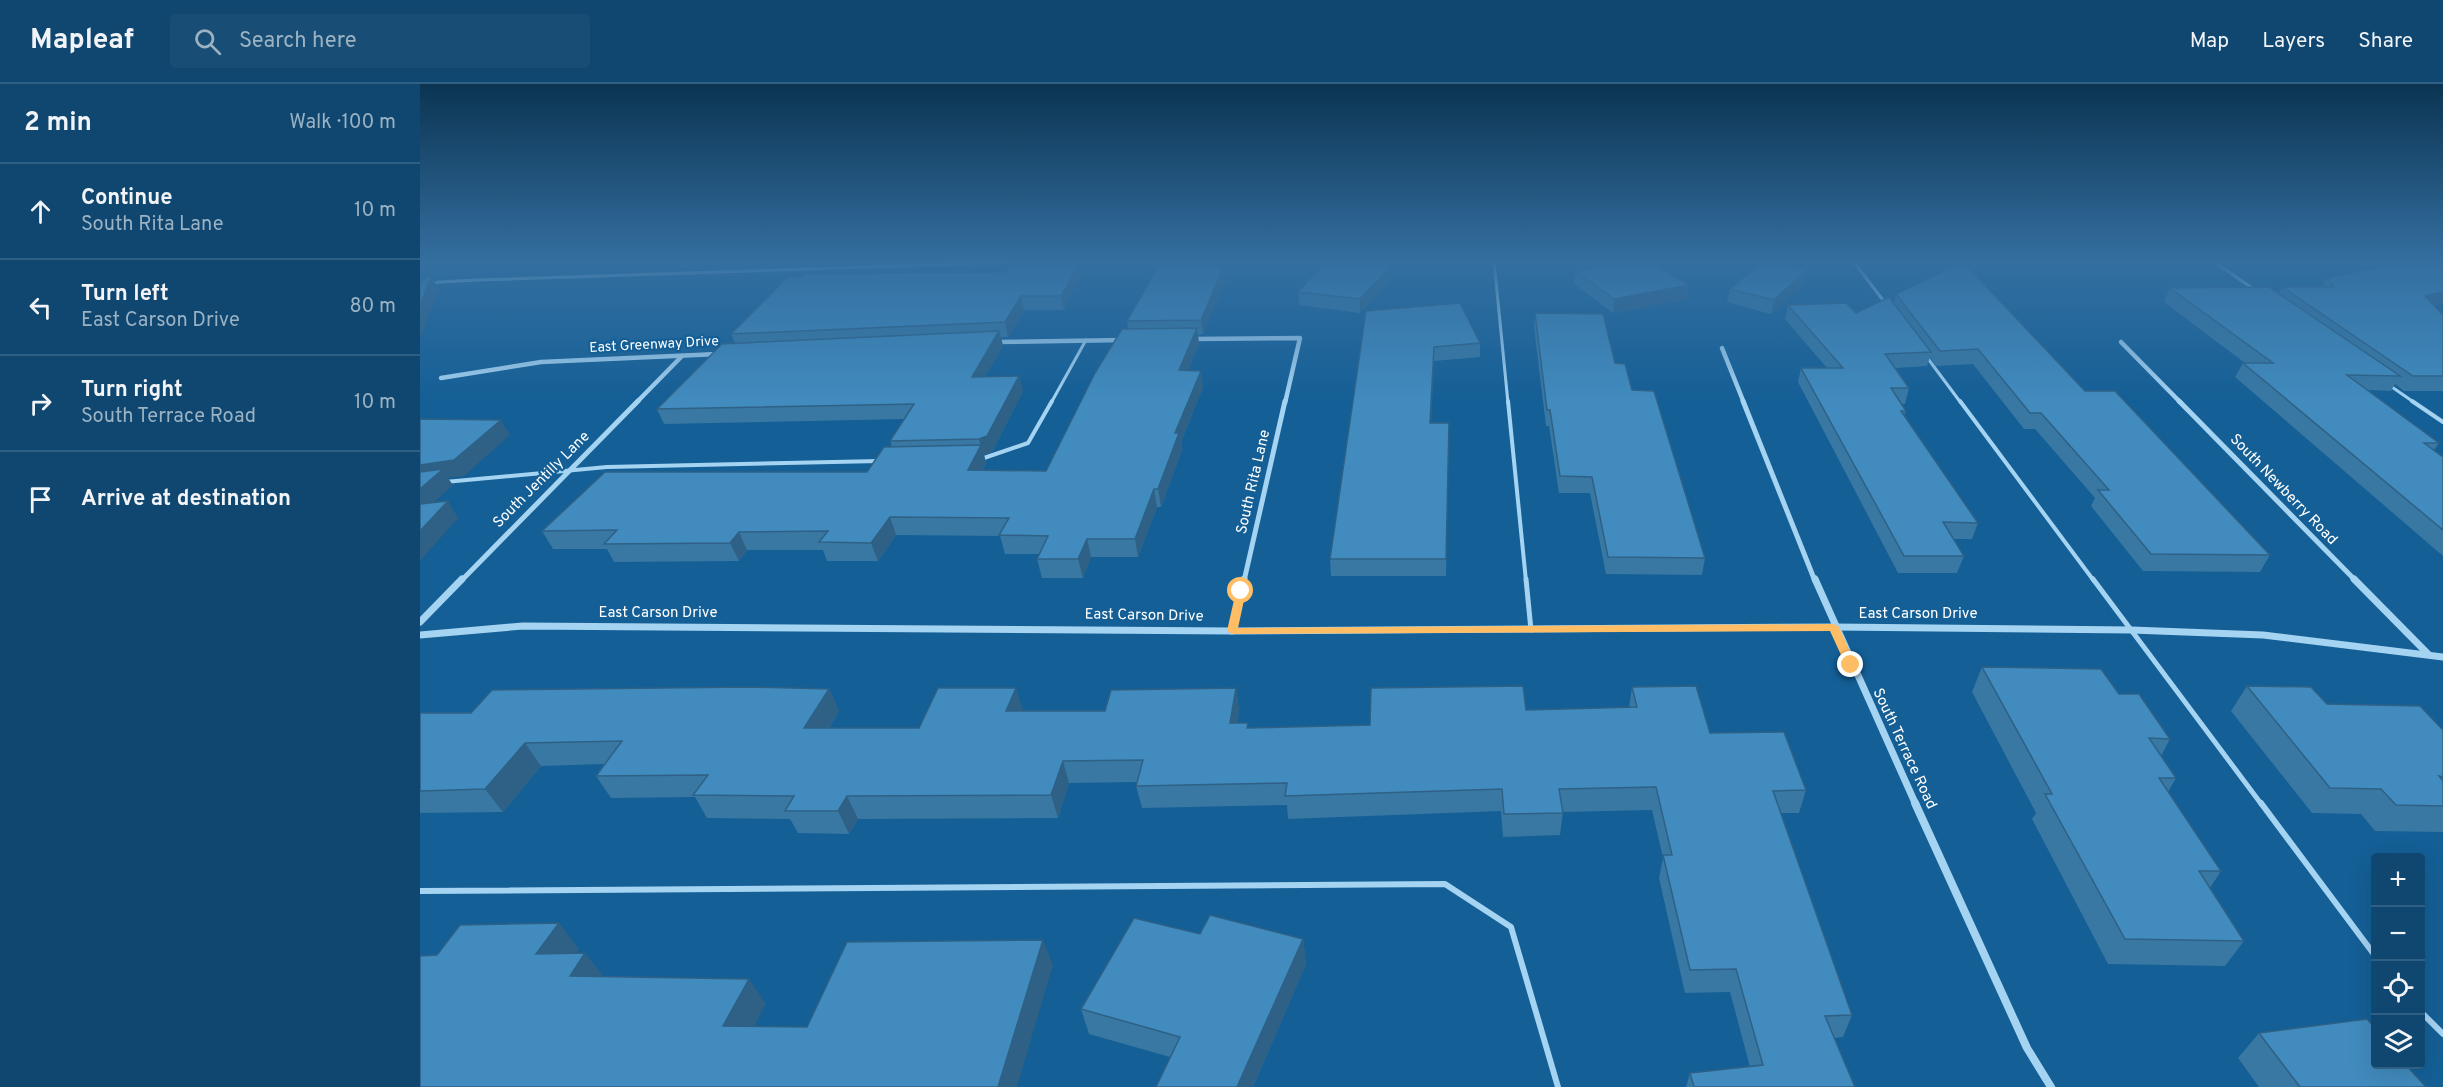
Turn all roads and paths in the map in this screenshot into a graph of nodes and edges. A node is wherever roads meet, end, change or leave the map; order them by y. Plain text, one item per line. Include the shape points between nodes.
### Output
1 (1499, 308) edge
2 (1134, 339) edge
3 (1181, 339) edge
4 (1086, 340) junction
5 (986, 342) edge
6 (2121, 342) dead end
7 (1722, 348) dead end
8 (729, 354) edge
9 (1924, 354) edge
10 (682, 356) junction
11 (441, 378) dead end
12 (2385, 382) edge
13 (2443, 422) edge
14 (972, 459) edge
15 (888, 461) edge
16 (571, 468) junction
17 (441, 483) edge
18 (420, 622) edge
19 (1834, 627) junction
20 (1531, 630) junction
21 (2132, 630) junction
22 (1232, 631) junction
23 (420, 636) edge
24 (2428, 654) junction
25 (2443, 657) edge
26 (420, 891) edge
27 (2371, 950) edge
28 (2425, 1015) edge
29 (2443, 1034) edge
30 (1558, 1087) edge
31 (2051, 1087) edge

1 - 20 lane
2 - 4 street
3 - 22 street, South Rita Lane via 1300,338
4 - 5 street
4 - 14 lane via 1028,443 984,459
6 - 24 street, South Newberry Road
7 - 19 street, South Terrace Road
8 - 10 street, East Greenway Drive
9 - 21 lane
10 - 11 street, East Greenway Drive via 541,362
10 - 16 street, South Jentilly Lane
12 - 13 lane
15 - 16 lane
16 - 17 lane
16 - 18 street, South Jentilly Lane
19 - 20 street, East Carson Drive
19 - 21 street, East Carson Drive
19 - 31 street, South Terrace Road via 2028,1048
20 - 22 street, East Carson Drive
21 - 24 street, East Carson Drive via 2264,635
21 - 27 lane
22 - 23 street, East Carson Drive via 523,626
24 - 25 street, East Carson Drive
26 - 30 lane via 1445,884 1512,927
28 - 29 lane

